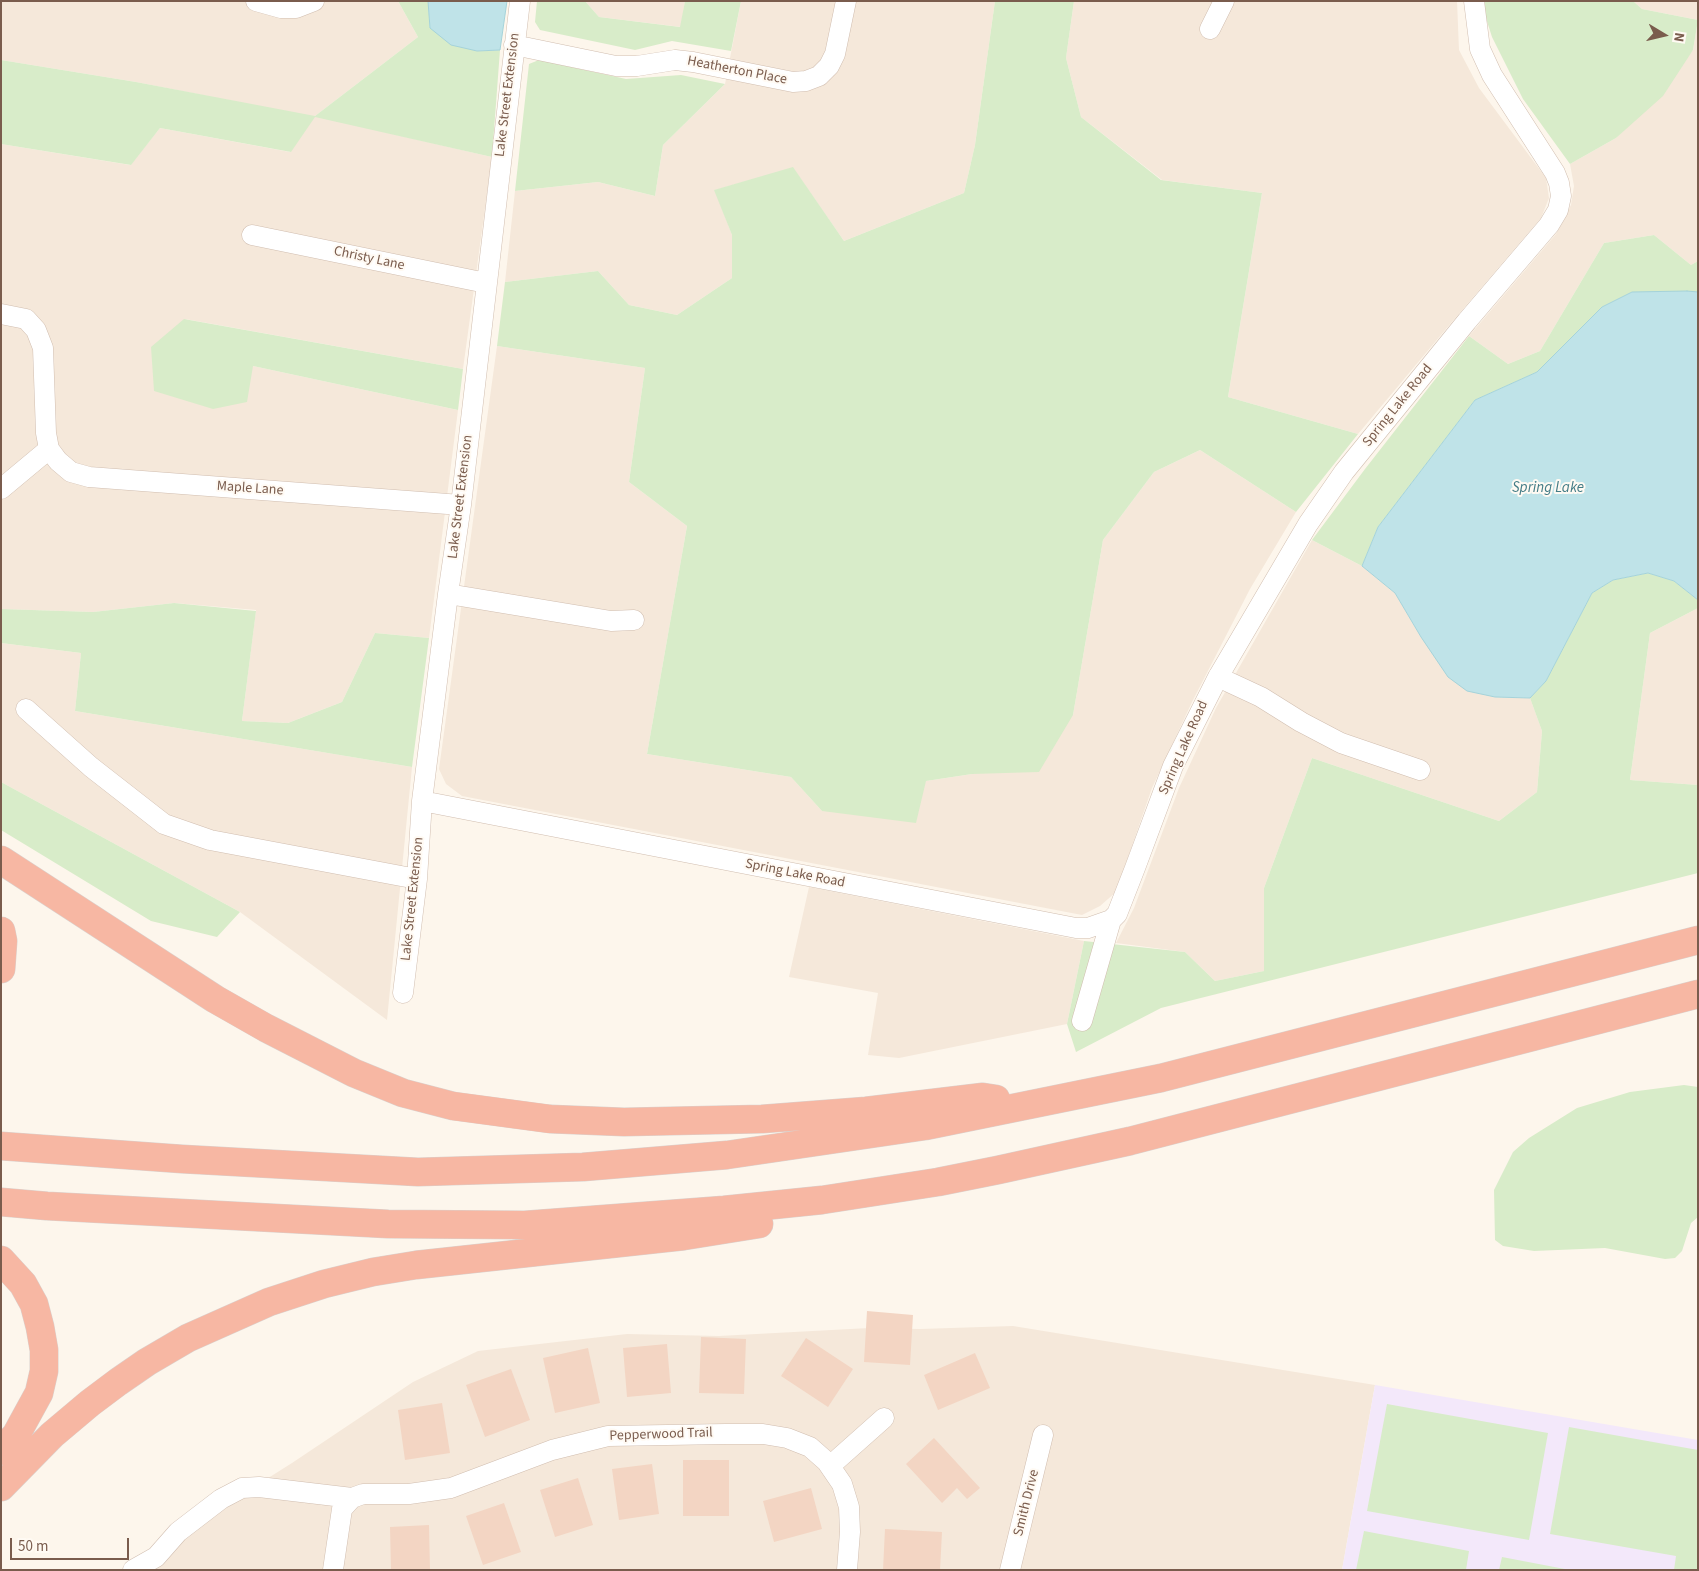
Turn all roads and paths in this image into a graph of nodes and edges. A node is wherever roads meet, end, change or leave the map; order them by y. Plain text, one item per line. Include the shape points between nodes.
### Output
1 (256, 1) edge
2 (314, 1) edge
3 (520, 1) edge
4 (846, 1) edge
5 (1224, 1) edge
6 (1474, 1) edge
7 (1210, 29) dead end
8 (514, 45) junction
9 (252, 235) dead end
10 (486, 284) junction
11 (1, 314) edge
12 (48, 449) junction
13 (1, 489) edge
14 (461, 505) junction
15 (448, 594) junction
16 (634, 620) dead end
17 (1218, 676) junction
18 (26, 709) dead end
19 (1420, 770) dead end
20 (422, 801) junction
21 (1, 860) edge
22 (417, 879) junction
23 (1111, 920) junction
24 (1, 931) edge
25 (1698, 940) edge
26 (1, 969) edge
27 (403, 993) dead end
28 (1698, 994) edge
29 (1082, 1021) dead end
30 (1032, 1105) junction
31 (1, 1146) edge
32 (928, 1183) junction
33 (1, 1202) edge
34 (1, 1260) edge
35 (884, 1418) dead end
36 (1043, 1435) dead end
37 (1, 1451) edge
38 (830, 1466) junction
39 (1, 1487) edge
40 (352, 1498) junction
41 (133, 1570) edge
42 (333, 1570) edge
43 (847, 1570) edge
44 (1010, 1570) edge

1 - 2 street via 281,8 296,8
3 - 8 street, Lake Street Extension
4 - 8 street, Heatherton Place via 835,54 829,66 819,76 806,81 793,82 674,60 616,66
5 - 7 street
6 - 17 street, Spring Lake Road via 1480,49 1492,75 1560,183 1558,210 1549,225 1344,472 1308,524
8 - 10 street, Lake Street Extension
9 - 10 street, Christy Lane
10 - 14 street, Lake Street Extension
11 - 12 street via 26,319 36,330 43,348
12 - 13 street
12 - 14 street, Maple Lane via 71,472 89,476
14 - 15 street, Lake Street Extension
15 - 16 street via 611,621
15 - 20 street, Lake Street Extension
17 - 19 street via 1341,742
17 - 23 street, Spring Lake Road via 1173,766 1136,868 1117,914
18 - 22 street via 91,767 164,824 210,840
20 - 22 street, Lake Street Extension
20 - 23 street, Spring Lake Road via 1076,928 1088,928
21 - 30 highway via 207,994 266,1028 370,1080 403,1093 453,1106 550,1119 624,1122 762,1119 983,1098
22 - 27 street, Lake Street Extension
23 - 29 street
24 - 26 highway
25 - 30 highway via 1161,1078
28 - 32 highway via 1130,1141
30 - 31 highway via 925,1126 736,1154 583,1167 418,1172
32 - 33 highway via 781,1205 525,1225 388,1224
32 - 39 highway via 824,1212 684,1236 416,1265 324,1284 234,1316 188,1338 125,1377 52,1435
34 - 37 highway via 23,1284 34,1304 44,1350 39,1393 16,1435
35 - 38 street
36 - 44 street, Smith Drive
38 - 40 street, Pepperwood Trail via 810,1447 787,1438 763,1434 608,1436 552,1450 451,1488 409,1494 364,1494
38 - 43 street, Pepperwood Trail via 842,1484 849,1507
40 - 41 street, Pepperwood Trail via 259,1487 242,1488 221,1499 178,1532 156,1557
40 - 42 street via 342,1509

